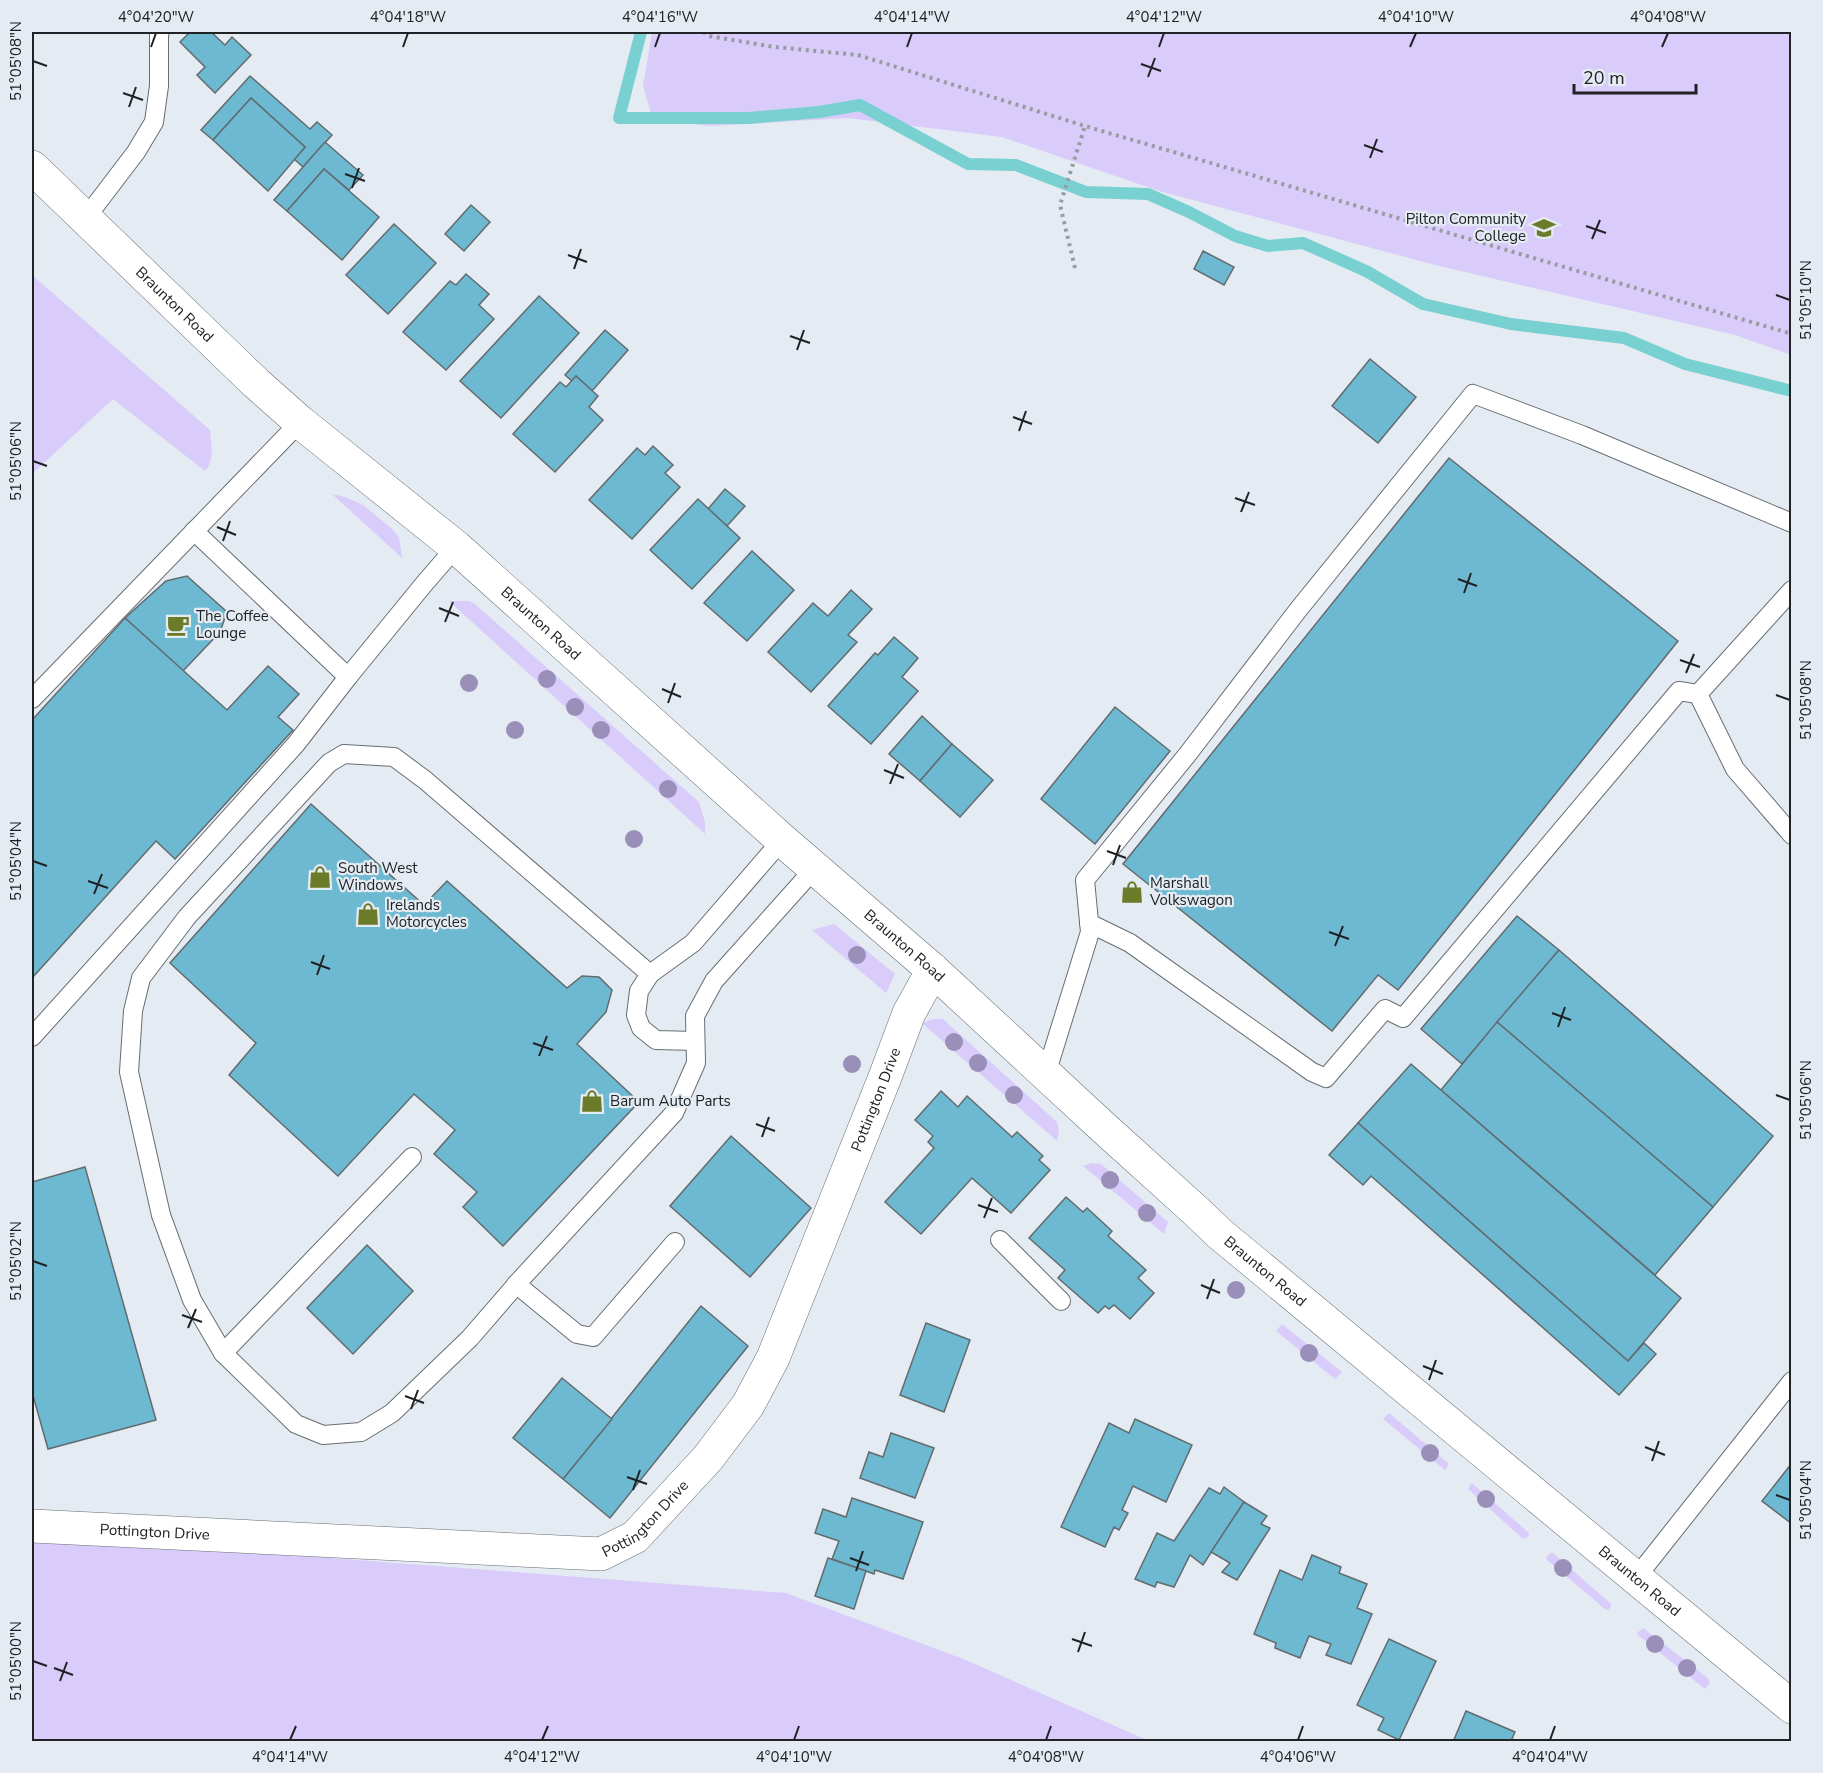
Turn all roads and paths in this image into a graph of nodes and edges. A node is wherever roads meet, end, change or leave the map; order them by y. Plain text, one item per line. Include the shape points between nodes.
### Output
1 (160, 32) edge
2 (703, 32) edge
3 (1085, 126) junction
4 (32, 167) edge
5 (85, 219) junction
6 (1075, 268) dead end
7 (1791, 334) edge
8 (300, 422) junction
9 (1791, 523) edge
10 (194, 531) junction
11 (456, 547) junction
12 (1791, 590) edge
13 (348, 677) junction
14 (1698, 694) junction
15 (32, 699) edge
16 (1791, 835) edge
17 (782, 840) junction
18 (815, 868) junction
19 (1089, 923) junction
20 (933, 970) junction
21 (650, 974) junction
22 (32, 1037) edge
23 (695, 1041) junction
24 (1046, 1074) junction
25 (412, 1157) dead end
26 (1000, 1240) dead end
27 (675, 1242) dead end
28 (516, 1284) junction
29 (1061, 1301) dead end
30 (223, 1353) junction
31 (1791, 1382) edge
32 (32, 1526) edge
33 (1635, 1579) junction
34 (1791, 1707) edge

1 - 5 lane via 154,122 136,153
2 - 3 path via 776,47 858,55
3 - 6 path via 1060,205
3 - 7 path
4 - 5 main road, Braunton Road
5 - 8 main road, Braunton Road
8 - 10 lane
8 - 11 main road, Braunton Road
9 - 19 lane via 1473,394 1085,880
10 - 13 lane
10 - 15 lane
11 - 13 lane
11 - 17 main road, Braunton Road
12 - 14 lane
13 - 22 lane via 296,744
14 - 16 lane via 1735,769
14 - 19 lane via 1679,691 1403,1018 1384,1009 1326,1078 1312,1072 1131,943
17 - 18 main road, Braunton Road
17 - 21 lane via 693,943
18 - 20 main road, Braunton Road
18 - 23 lane via 714,981 695,1016
19 - 24 lane via 1090,932
20 - 24 main road, Braunton Road
20 - 32 main road, Pottington Drive via 909,1013 773,1358 748,1405 708,1458 635,1537 601,1554
21 - 23 lane via 639,991 636,1015 641,1028 657,1040
21 - 30 lane via 425,780 393,757 344,754 329,763 187,917 141,978 133,1011 129,1072 161,1215 192,1300
23 - 28 lane via 696,1063 674,1113
24 - 33 main road, Braunton Road via 1220,1234
25 - 30 lane
26 - 29 lane
27 - 28 lane via 593,1337 577,1334
28 - 30 lane via 470,1338 392,1413 361,1432 323,1435 296,1424
31 - 33 lane
33 - 34 main road, Braunton Road

